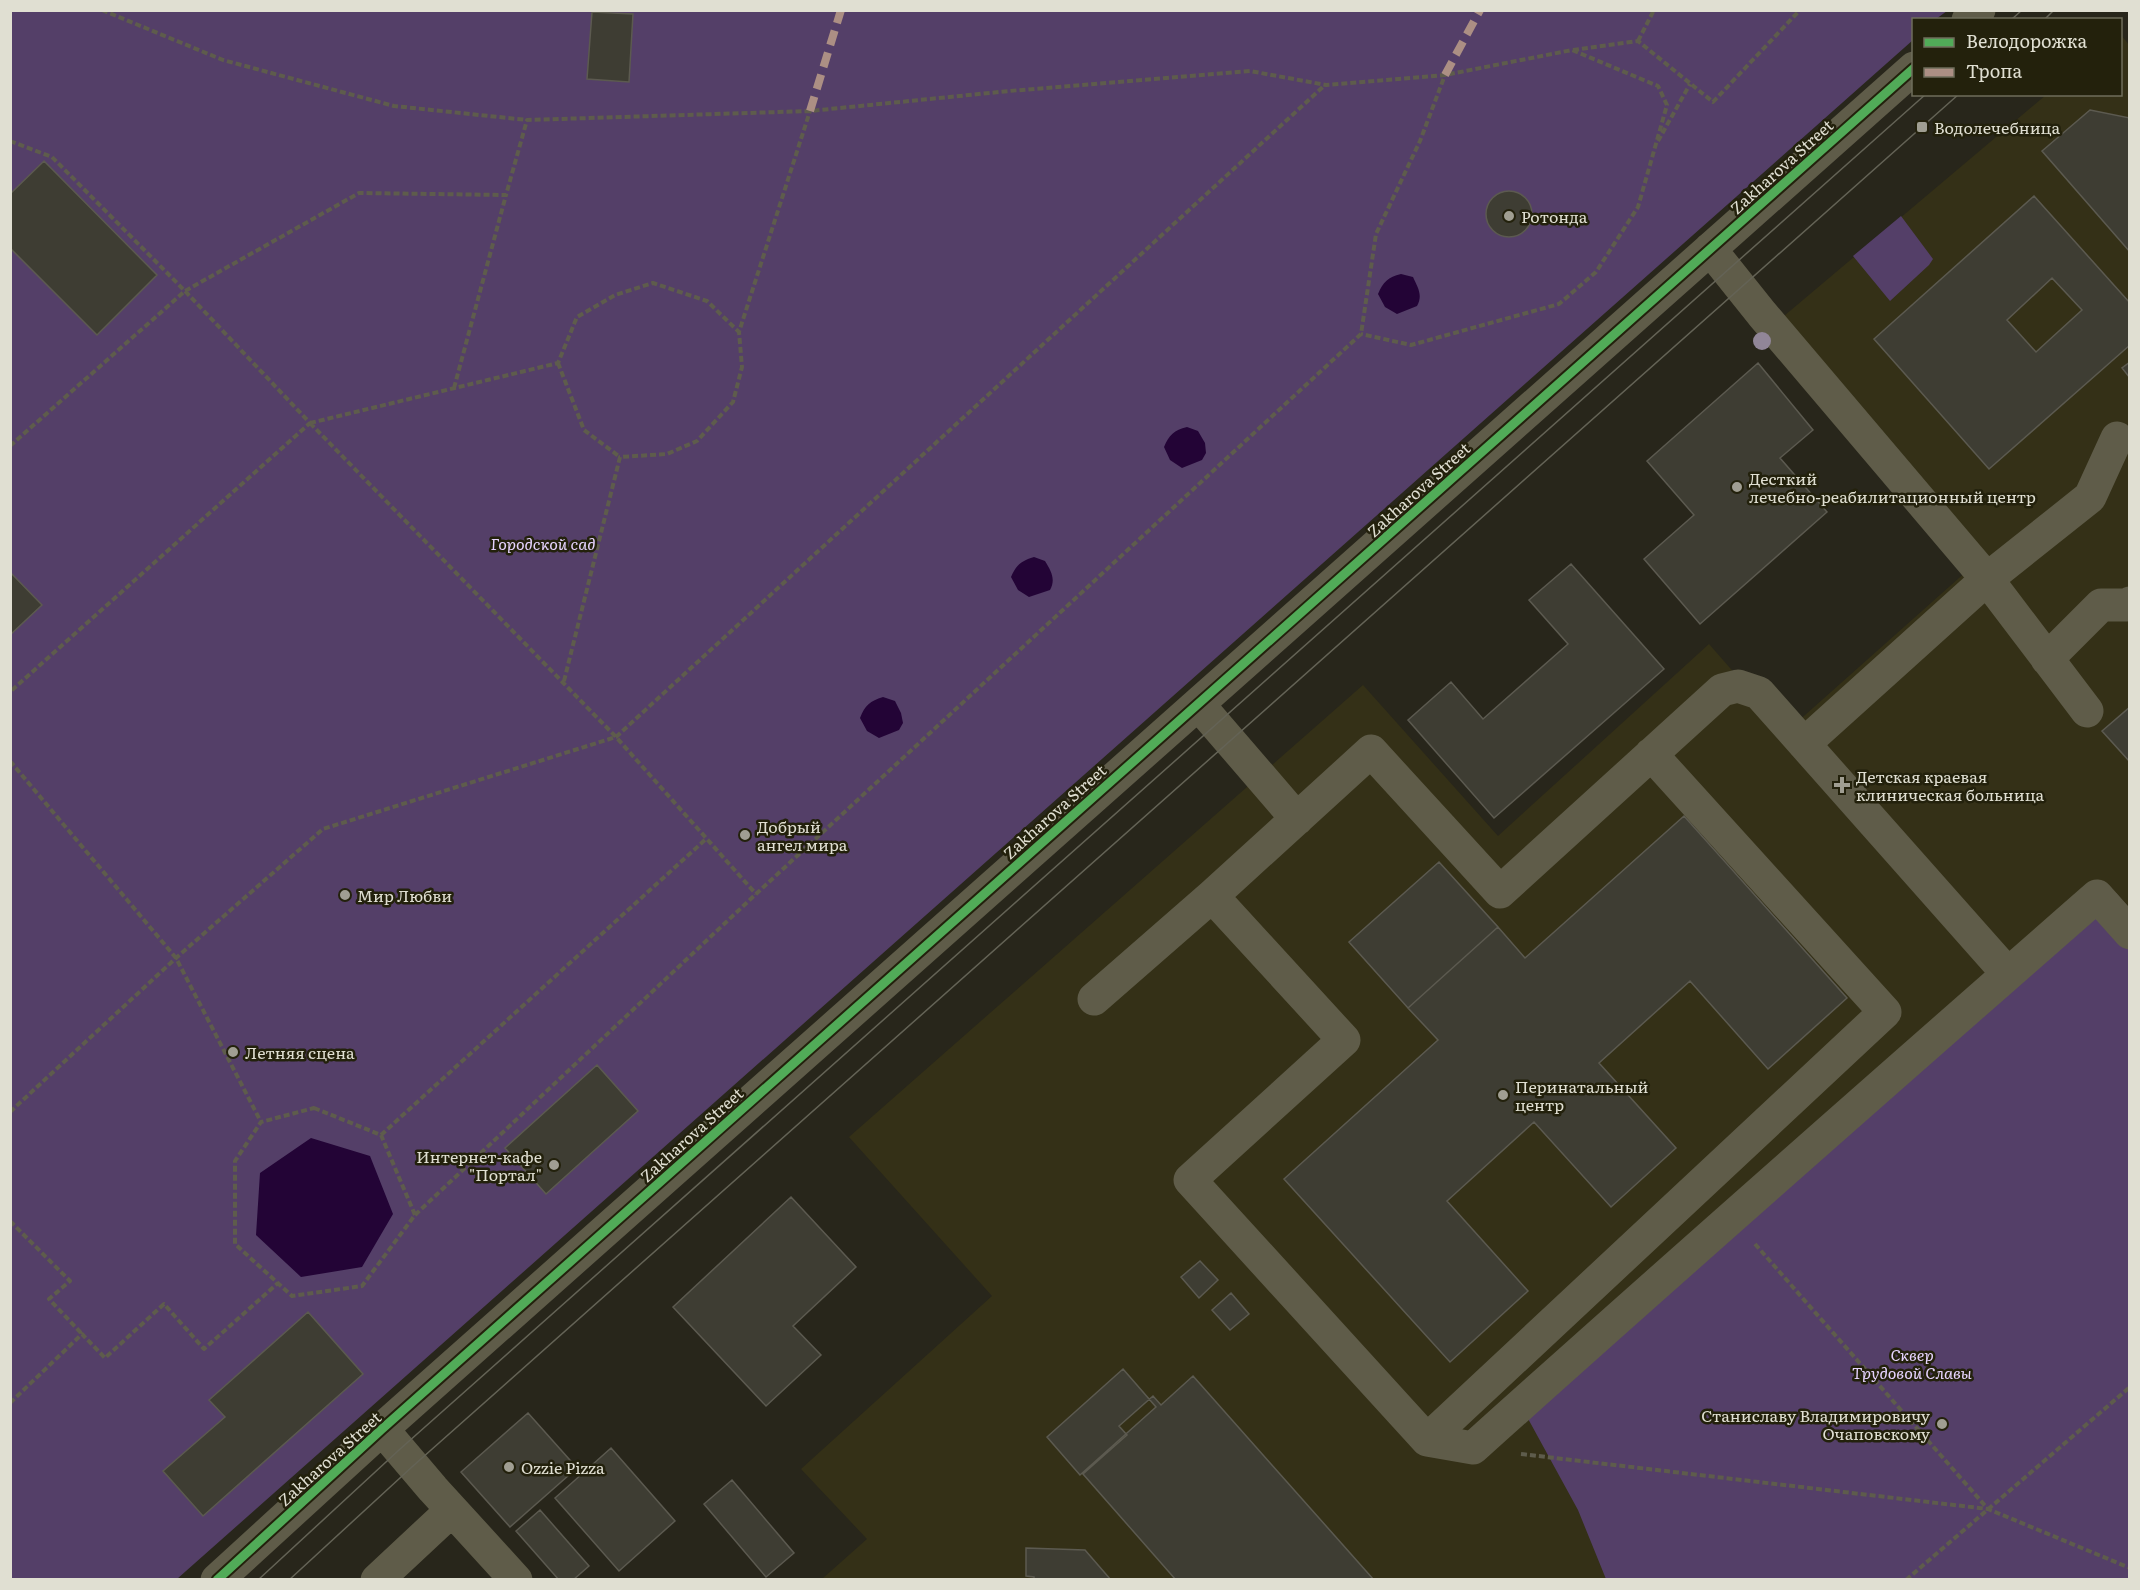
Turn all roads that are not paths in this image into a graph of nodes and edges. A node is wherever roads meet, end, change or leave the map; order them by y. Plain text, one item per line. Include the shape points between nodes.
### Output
1 (1912, 70) edge
2 (1710, 249) junction
3 (2117, 438) dead end
4 (1987, 579) junction
5 (2129, 605) edge
6 (2047, 659) junction
7 (1198, 704) junction
8 (2087, 711) dead end
9 (1804, 744) junction
10 (1651, 754) junction
11 (1297, 819) junction
12 (1212, 896) junction
13 (2130, 933) edge
14 (2008, 974) junction
15 (1094, 999) dead end
16 (382, 1429) junction
17 (1427, 1440) junction
18 (452, 1510) junction
19 (218, 1580) edge
20 (377, 1580) edge
21 (516, 1580) edge

1 - 2 street, Zakharova Street
2 - 4 street
2 - 7 street, Zakharova Street
3 - 4 street via 2090,497
4 - 6 street
4 - 9 street
5 - 6 street via 2101,605
6 - 8 street
7 - 11 street
7 - 16 street, Zakharova Street
9 - 10 street via 1759,693 1738,686 1722,690
9 - 14 street
10 - 11 street via 1500,892 1371,751
10 - 17 street via 1885,1012
11 - 12 street
12 - 15 street
12 - 17 street via 1344,1040 1190,1180
13 - 14 street via 2097,896
14 - 17 street via 1473,1448
16 - 18 street
16 - 19 street, Zakharova Street
18 - 20 street
18 - 21 street

